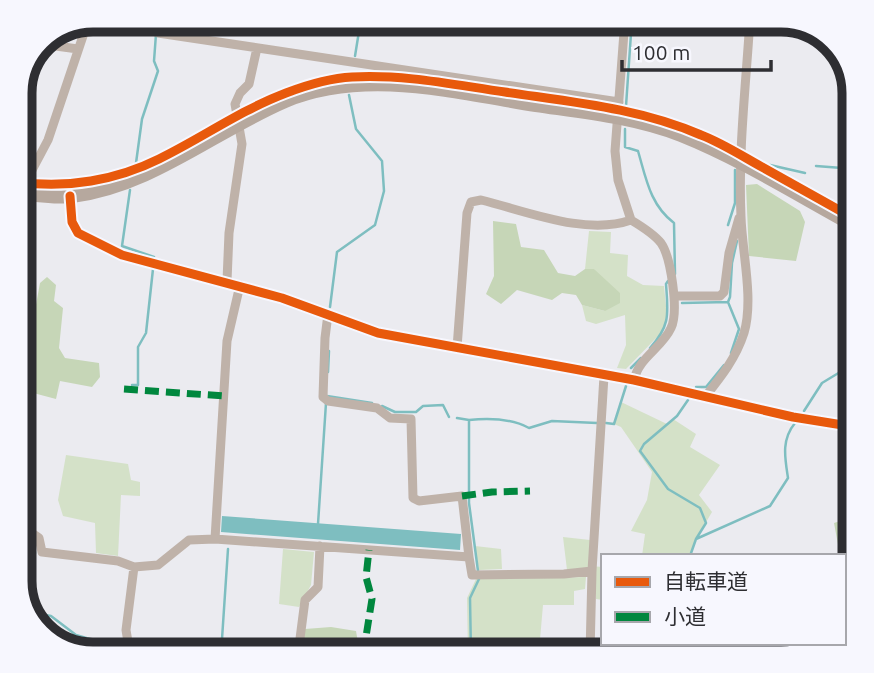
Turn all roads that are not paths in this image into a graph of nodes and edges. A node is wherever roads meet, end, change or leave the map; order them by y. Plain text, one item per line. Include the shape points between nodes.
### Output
1 (155, 32) edge
2 (624, 32) edge
3 (749, 32) edge
4 (84, 33) edge
5 (54, 46) edge
6 (257, 48) junction
7 (78, 49) junction
8 (619, 102) junction
9 (618, 118) junction
10 (237, 125) junction
11 (742, 164) junction
12 (32, 170) edge
13 (32, 194) edge
14 (70, 196) junction
15 (741, 215) junction
16 (842, 219) edge
17 (631, 220) junction
18 (228, 281) junction
19 (240, 285) junction
20 (674, 296) junction
21 (328, 314) junction
22 (457, 348) junction
23 (604, 376) junction
24 (634, 380) junction
25 (705, 397) junction
26 (842, 425) edge
27 (32, 533) edge
28 (215, 539) junction
29 (320, 546) junction
30 (469, 557) junction
31 (135, 567) junction
32 (592, 571) junction
33 (128, 642) edge
34 (300, 642) edge
35 (590, 642) edge

1 - 6 street
2 - 8 street
3 - 11 street
4 - 7 street
5 - 7 street
6 - 8 street
6 - 10 street via 252,77 235,104
7 - 12 street via 48,140
8 - 9 street
9 - 10 main road via 377,84 320,89
9 - 11 main road via 678,134
9 - 17 street via 618,180
10 - 14 main road via 128,183
10 - 18 street via 242,144 229,233
11 - 15 street
11 - 16 main road
13 - 14 main road
14 - 18 street via 72,222 78,233 133,258
15 - 20 street via 729,253 724,292 720,296
15 - 25 street via 745,331 733,361
17 - 20 street via 661,243
17 - 22 street via 590,227 481,200 471,202
18 - 19 street
19 - 21 street
19 - 28 street via 228,341
20 - 24 street via 673,326 636,370
21 - 22 street via 378,333
21 - 30 street via 323,397 377,408 390,418 411,419 413,498 462,496
22 - 23 street
23 - 24 street
23 - 32 street
24 - 25 street
25 - 26 street
27 - 31 street via 39,538 42,552
28 - 29 street
28 - 31 street via 189,540 158,565
29 - 30 street
29 - 34 street via 318,587 305,600
30 - 32 street via 472,575
31 - 33 street
32 - 35 street

